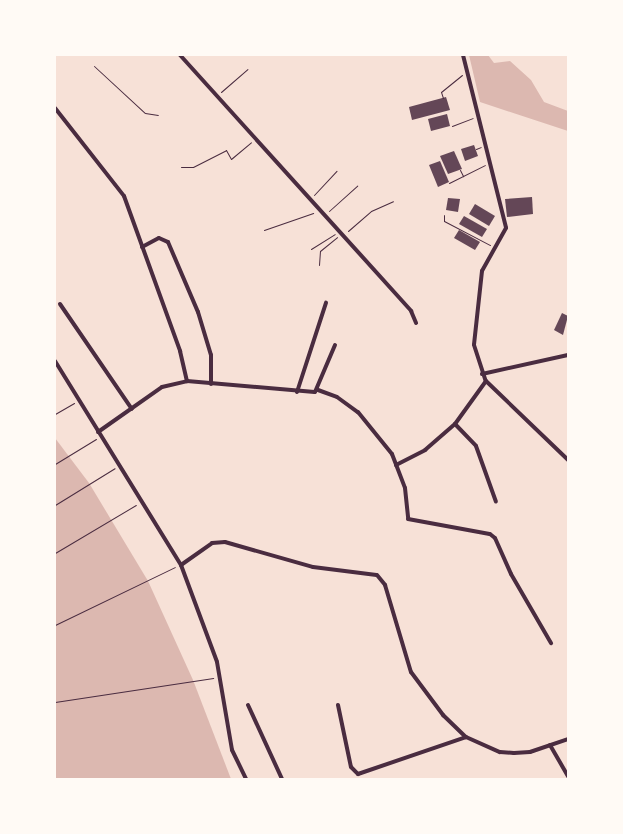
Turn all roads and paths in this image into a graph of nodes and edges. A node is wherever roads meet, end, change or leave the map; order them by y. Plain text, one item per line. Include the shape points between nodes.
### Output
1 (180, 55) edge
2 (462, 55) edge
3 (94, 66) dead end
4 (247, 69) dead end
5 (467, 72) junction
6 (216, 96) junction
7 (443, 98) dead end
8 (55, 108) edge
9 (158, 115) dead end
10 (478, 116) junction
11 (452, 126) dead end
12 (256, 139) junction
13 (490, 162) junction
14 (181, 167) dead end
15 (460, 170) dead end
16 (336, 171) dead end
17 (463, 176) junction
18 (450, 183) dead end
19 (357, 186) dead end
20 (310, 199) junction
21 (393, 201) dead end
22 (320, 210) junction
23 (325, 215) junction
24 (444, 216) dead end
25 (264, 230) dead end
26 (342, 233) junction
27 (142, 247) junction
28 (495, 248) junction
29 (311, 249) dead end
30 (319, 265) dead end
31 (60, 304) dead end
32 (326, 304) dead end
33 (416, 323) dead end
34 (335, 345) dead end
35 (568, 355) edge
36 (55, 361) edge
37 (482, 374) junction
38 (187, 381) junction
39 (486, 381) junction
40 (211, 384) junction
41 (318, 390) junction
42 (297, 392) junction
43 (78, 400) junction
44 (132, 409) junction
45 (55, 414) edge
46 (456, 424) junction
47 (100, 434) junction
48 (568, 460) edge
49 (55, 464) edge
50 (120, 465) junction
51 (396, 465) junction
52 (141, 502) junction
53 (496, 502) dead end
54 (55, 505) edge
55 (55, 553) edge
56 (180, 564) junction
57 (55, 625) edge
58 (552, 644) dead end
59 (221, 677) junction
60 (55, 702) edge
61 (248, 705) dead end
62 (338, 705) dead end
63 (466, 736) junction
64 (568, 739) edge
65 (550, 745) junction
66 (568, 776) edge
67 (246, 779) edge
68 (282, 779) edge

1 - 6 street
2 - 5 street
3 - 9 path via 145,113
4 - 6 path
5 - 7 path via 441,92
5 - 10 street
6 - 12 street
8 - 27 street via 124,196
10 - 11 path
10 - 13 street
12 - 14 path via 231,159 226,150 193,167
12 - 20 street
13 - 17 path
13 - 28 street via 506,228
15 - 17 path
16 - 20 path
17 - 18 path
19 - 23 path
20 - 22 street
21 - 26 path via 371,210
22 - 23 street
22 - 25 path
23 - 26 street
24 - 28 path via 444,221
26 - 29 path
26 - 30 path via 320,250
26 - 33 street via 411,311
27 - 38 street via 180,351
27 - 40 street via 159,238 168,242 198,312 211,355
28 - 37 street via 482,271 474,340
31 - 44 street
32 - 42 street
34 - 41 street
35 - 37 street
36 - 43 street
37 - 39 street
38 - 40 street
38 - 44 street via 162,387
39 - 46 street
39 - 48 street
40 - 42 street
41 - 42 street
41 - 51 street via 336,397 358,412
43 - 45 path
43 - 47 street
44 - 47 street
46 - 51 street via 425,450
46 - 53 street via 476,446
47 - 49 path
47 - 50 street
50 - 52 street
50 - 54 path
51 - 58 street via 405,488 408,520 490,534 495,538 511,574
52 - 55 path
52 - 56 street
56 - 57 path
56 - 59 street
56 - 63 street via 218,542 314,567 377,575 386,585 411,672 438,710
59 - 60 path
59 - 67 street via 232,750
61 - 68 street
62 - 63 street via 351,767 358,774
63 - 65 street via 500,752 514,753
64 - 65 street
65 - 66 street

